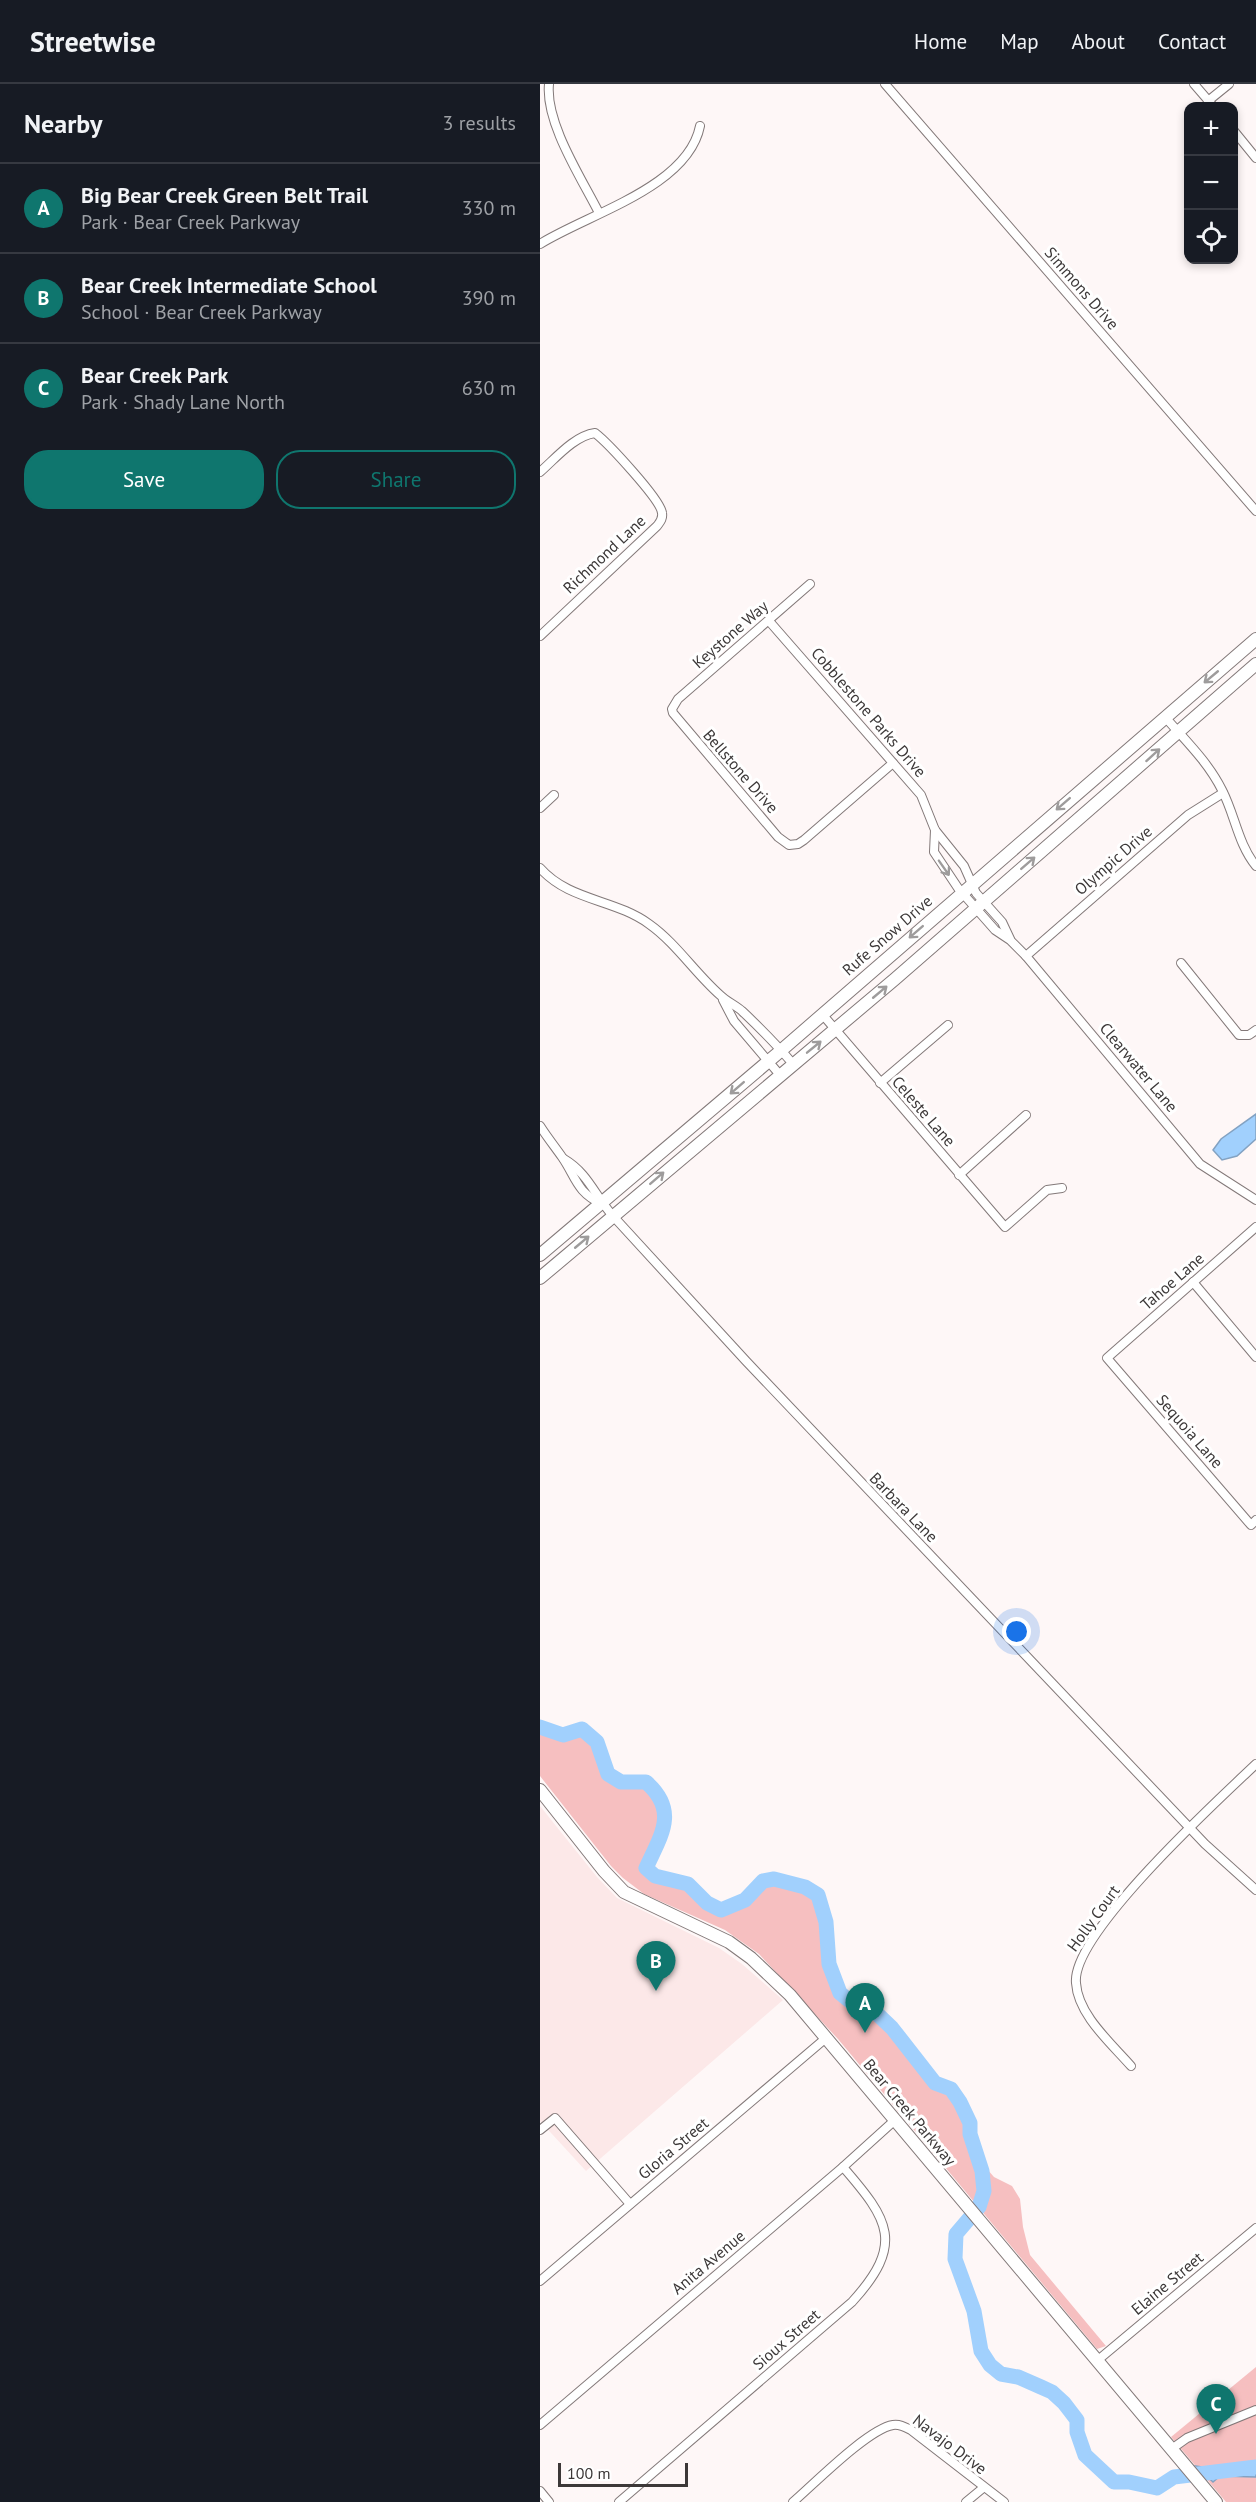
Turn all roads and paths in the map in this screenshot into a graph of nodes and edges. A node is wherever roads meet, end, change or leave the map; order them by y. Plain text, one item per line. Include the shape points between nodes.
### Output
1 (549, 84) edge
2 (885, 84) edge
3 (1194, 84) edge
4 (1229, 84) edge
5 (1209, 102) edge
6 (1213, 102) edge
7 (700, 126) dead end
8 (1238, 137) edge
9 (1256, 158) edge
10 (599, 213) junction
11 (540, 244) edge
12 (540, 472) edge
13 (1256, 511) edge
14 (810, 584) dead end
15 (769, 621) junction
16 (540, 636) edge
17 (1256, 639) edge
18 (1256, 664) edge
19 (672, 709) joint
20 (1165, 717) junction
21 (1178, 732) junction
22 (893, 763) junction
23 (1223, 793) junction
24 (554, 795) dead end
25 (540, 807) edge
26 (934, 830) junction
27 (1256, 867) edge
28 (540, 868) edge
29 (973, 896) junction
30 (1026, 956) junction
31 (1181, 963) dead end
32 (721, 997) junction
33 (822, 1014) junction
34 (948, 1025) dead end
35 (835, 1030) junction
36 (1256, 1030) edge
37 (781, 1050) junction
38 (768, 1061) junction
39 (793, 1064) junction
40 (780, 1075) junction
41 (880, 1083) junction
42 (1026, 1115) dead end
43 (540, 1127) edge
44 (959, 1174) junction
45 (1062, 1188) dead end
46 (1256, 1200) edge
47 (602, 1204) junction
48 (613, 1216) junction
49 (1256, 1227) edge
50 (540, 1255) edge
51 (540, 1278) edge
52 (1193, 1282) junction
53 (1256, 1357) edge
54 (1107, 1358) joint
55 (1253, 1523) edge
56 (1256, 1764) edge
57 (540, 1790) edge
58 (1189, 1827) junction
59 (1256, 1890) edge
60 (826, 2038) junction
61 (1131, 2066) dead end
62 (895, 2120) junction
63 (540, 2130) edge
64 (843, 2167) junction
65 (630, 2204) junction
66 (1256, 2228) edge
67 (540, 2281) edge
68 (1098, 2360) junction
69 (1256, 2410) edge
70 (540, 2425) edge
71 (1173, 2448) junction
72 (983, 2488) junction
73 (540, 2491) edge
74 (1212, 2501) edge
75 (549, 2502) edge
76 (619, 2502) edge
77 (793, 2502) edge
78 (966, 2502) edge
79 (1004, 2502) edge

1 - 10 street via 554,119
2 - 13 street, Simmons Drive
3 - 5 street
4 - 6 street
7 - 10 street via 693,149 683,160 638,194
8 - 9 street
10 - 11 street
12 - 16 street, Richmond Lane via 575,441 596,433 640,480 663,513 657,526
14 - 15 street, Keystone Way
15 - 19 street, Keystone Way via 678,699
15 - 22 street, Cobblestone Parks Drive
17 -> 20 main road, Rufe Snow Drive
18 - 21 main road, Rufe Snow Drive
19 - 22 street, Bellstone Drive via 676,719 778,837 793,846
20 - 21 street
20 -> 29 main road, Rufe Snow Drive
21 - 23 street via 1203,759
29 -> 21 main road, Rufe Snow Drive
22 - 26 street, Cobblestone Parks Drive via 926,803
23 - 27 street via 1241,841
23 - 30 street, Olympic Drive via 1188,815
24 - 25 street
26 - 29 street, Cobblestone Parks Drive via 964,866
26 -> 29 street, Cobblestone Parks Drive via 934,852
28 - 32 street via 572,892 650,924
29 - 30 street, Clearwater Lane via 995,930
29 -> 33 main road, Rufe Snow Drive
35 -> 29 main road, Rufe Snow Drive
30 - 46 street, Clearwater Lane via 1200,1164
31 - 36 street via 1239,1035
32 - 37 street via 740,1009
32 - 38 street via 734,1021
33 - 35 street, Celeste Lane
33 - 37 main road, Rufe Snow Drive
34 - 41 street
39 -> 35 main road, Rufe Snow Drive
35 - 41 street, Celeste Lane
37 - 38 main road, Rufe Snow Drive
37 - 39 street
38 - 40 street
38 -> 47 main road, Rufe Snow Drive
39 - 40 main road, Rufe Snow Drive
48 -> 40 main road, Rufe Snow Drive
41 - 44 street, Celeste Lane
42 - 44 street
43 - 47 street, Barbara Lane via 564,1159 573,1179 591,1199
44 - 45 street, Celeste Lane via 1005,1227 1047,1190
47 - 48 street, Barbara Lane
47 - 50 main road, Rufe Snow Drive
51 -> 48 main road, Rufe Snow Drive
48 - 58 street, Barbara Lane
49 - 52 street, Tahoe Lane
52 - 53 street
52 - 54 street, Tahoe Lane
54 - 55 street, Sequoia Lane
56 - 58 street, Holly Court
57 - 60 main road, Bear Creek Parkway via 624,1892 729,1942 790,1995
58 - 59 street, Barbara Lane
58 - 61 street, Holly Court via 1130,1891 1077,1965 1076,1985 1081,2002
60 - 62 main road, Bear Creek Parkway
60 - 65 street, Gloria Street
62 - 64 street, Anita Avenue
62 - 68 main road, Bear Creek Parkway
63 - 65 street via 555,2118
64 - 70 street, Anita Avenue
64 - 76 street, Sioux Street via 885,2226 885,2246 868,2282 852,2302
65 - 67 street, Gloria Street
66 - 68 street, Elaine Street
68 - 71 main road, Bear Creek Parkway
69 - 71 street via 1187,2438
71 - 74 main road, Bear Creek Parkway
72 - 77 street, Navajo Drive via 911,2430 895,2424 867,2438
72 - 78 street
72 - 79 street, Navajo Drive
73 - 75 street

